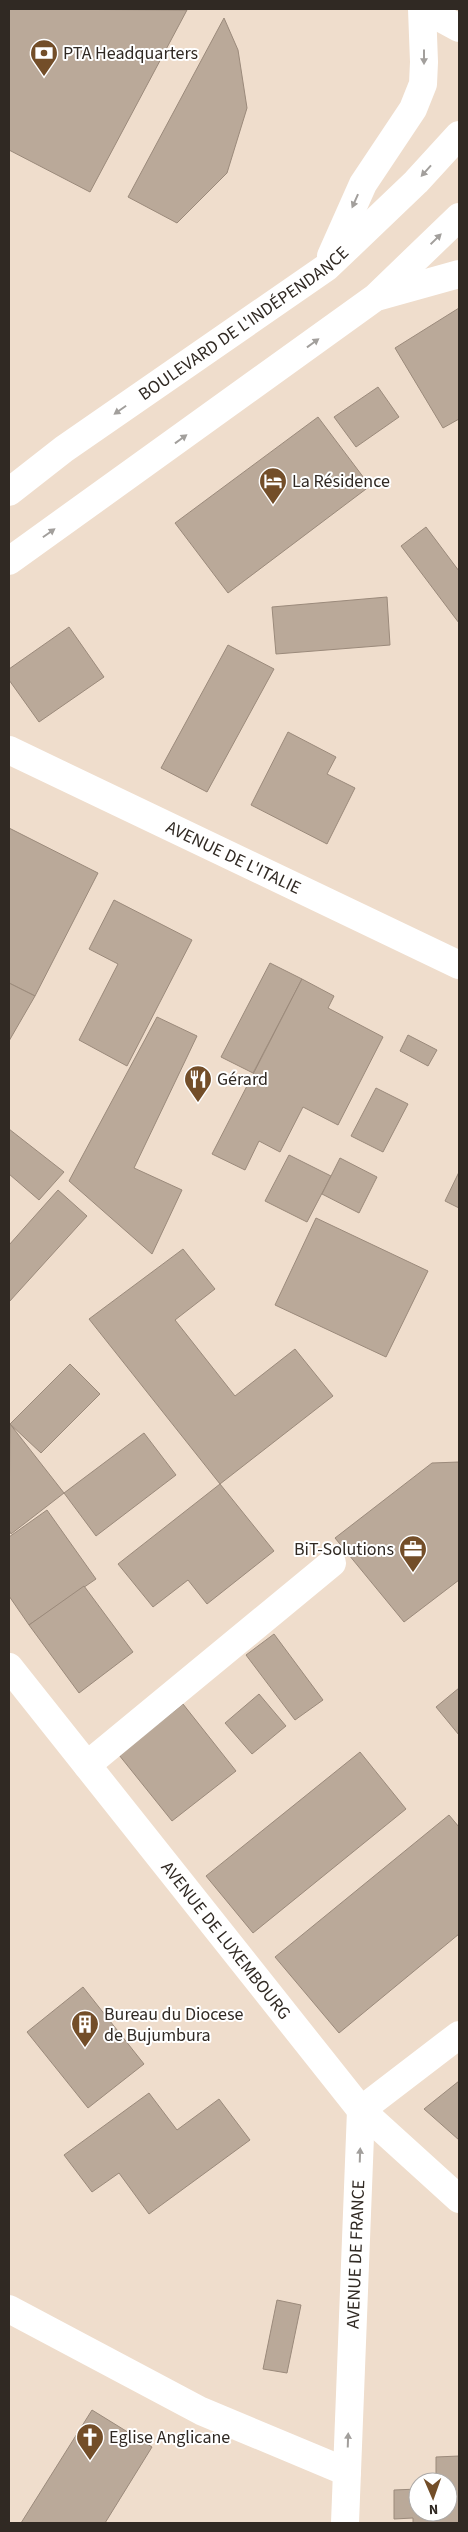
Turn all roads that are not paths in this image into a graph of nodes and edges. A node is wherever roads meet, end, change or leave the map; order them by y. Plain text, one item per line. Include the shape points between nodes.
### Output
1 (423, 9) edge
2 (459, 28) edge
3 (459, 135) edge
4 (459, 217) edge
5 (327, 267) junction
6 (459, 274) edge
7 (376, 297) junction
8 (9, 492) edge
9 (9, 561) edge
10 (9, 750) edge
11 (459, 965) edge
12 (332, 1563) dead end
13 (9, 1667) edge
14 (87, 1765) junction
15 (459, 2035) edge
16 (361, 2110) junction
17 (459, 2199) edge
18 (9, 2309) edge
19 (347, 2472) junction
20 (345, 2523) edge

1 - 2 street
1 -> 5 street via 422,84 413,109 363,184
3 -> 5 street, BOULEVARD DE L'INDÉPENDANCE via 416,182
7 -> 4 street
5 -> 8 street, BOULEVARD DE L'INDÉPENDANCE via 64,450
6 - 7 street
9 -> 7 street
10 - 11 street, AVENUE DE L'ITALIE
12 - 14 street
13 - 14 street, AVENUE DE LUXEMBOURG
14 - 16 street, AVENUE DE LUXEMBOURG
15 - 16 street
16 - 17 street, AVENUE DE LUXEMBOURG
19 -> 16 street, AVENUE DE FRANCE
18 - 19 street via 201,2412
19 - 20 street, AVENUE DE FRANCE

